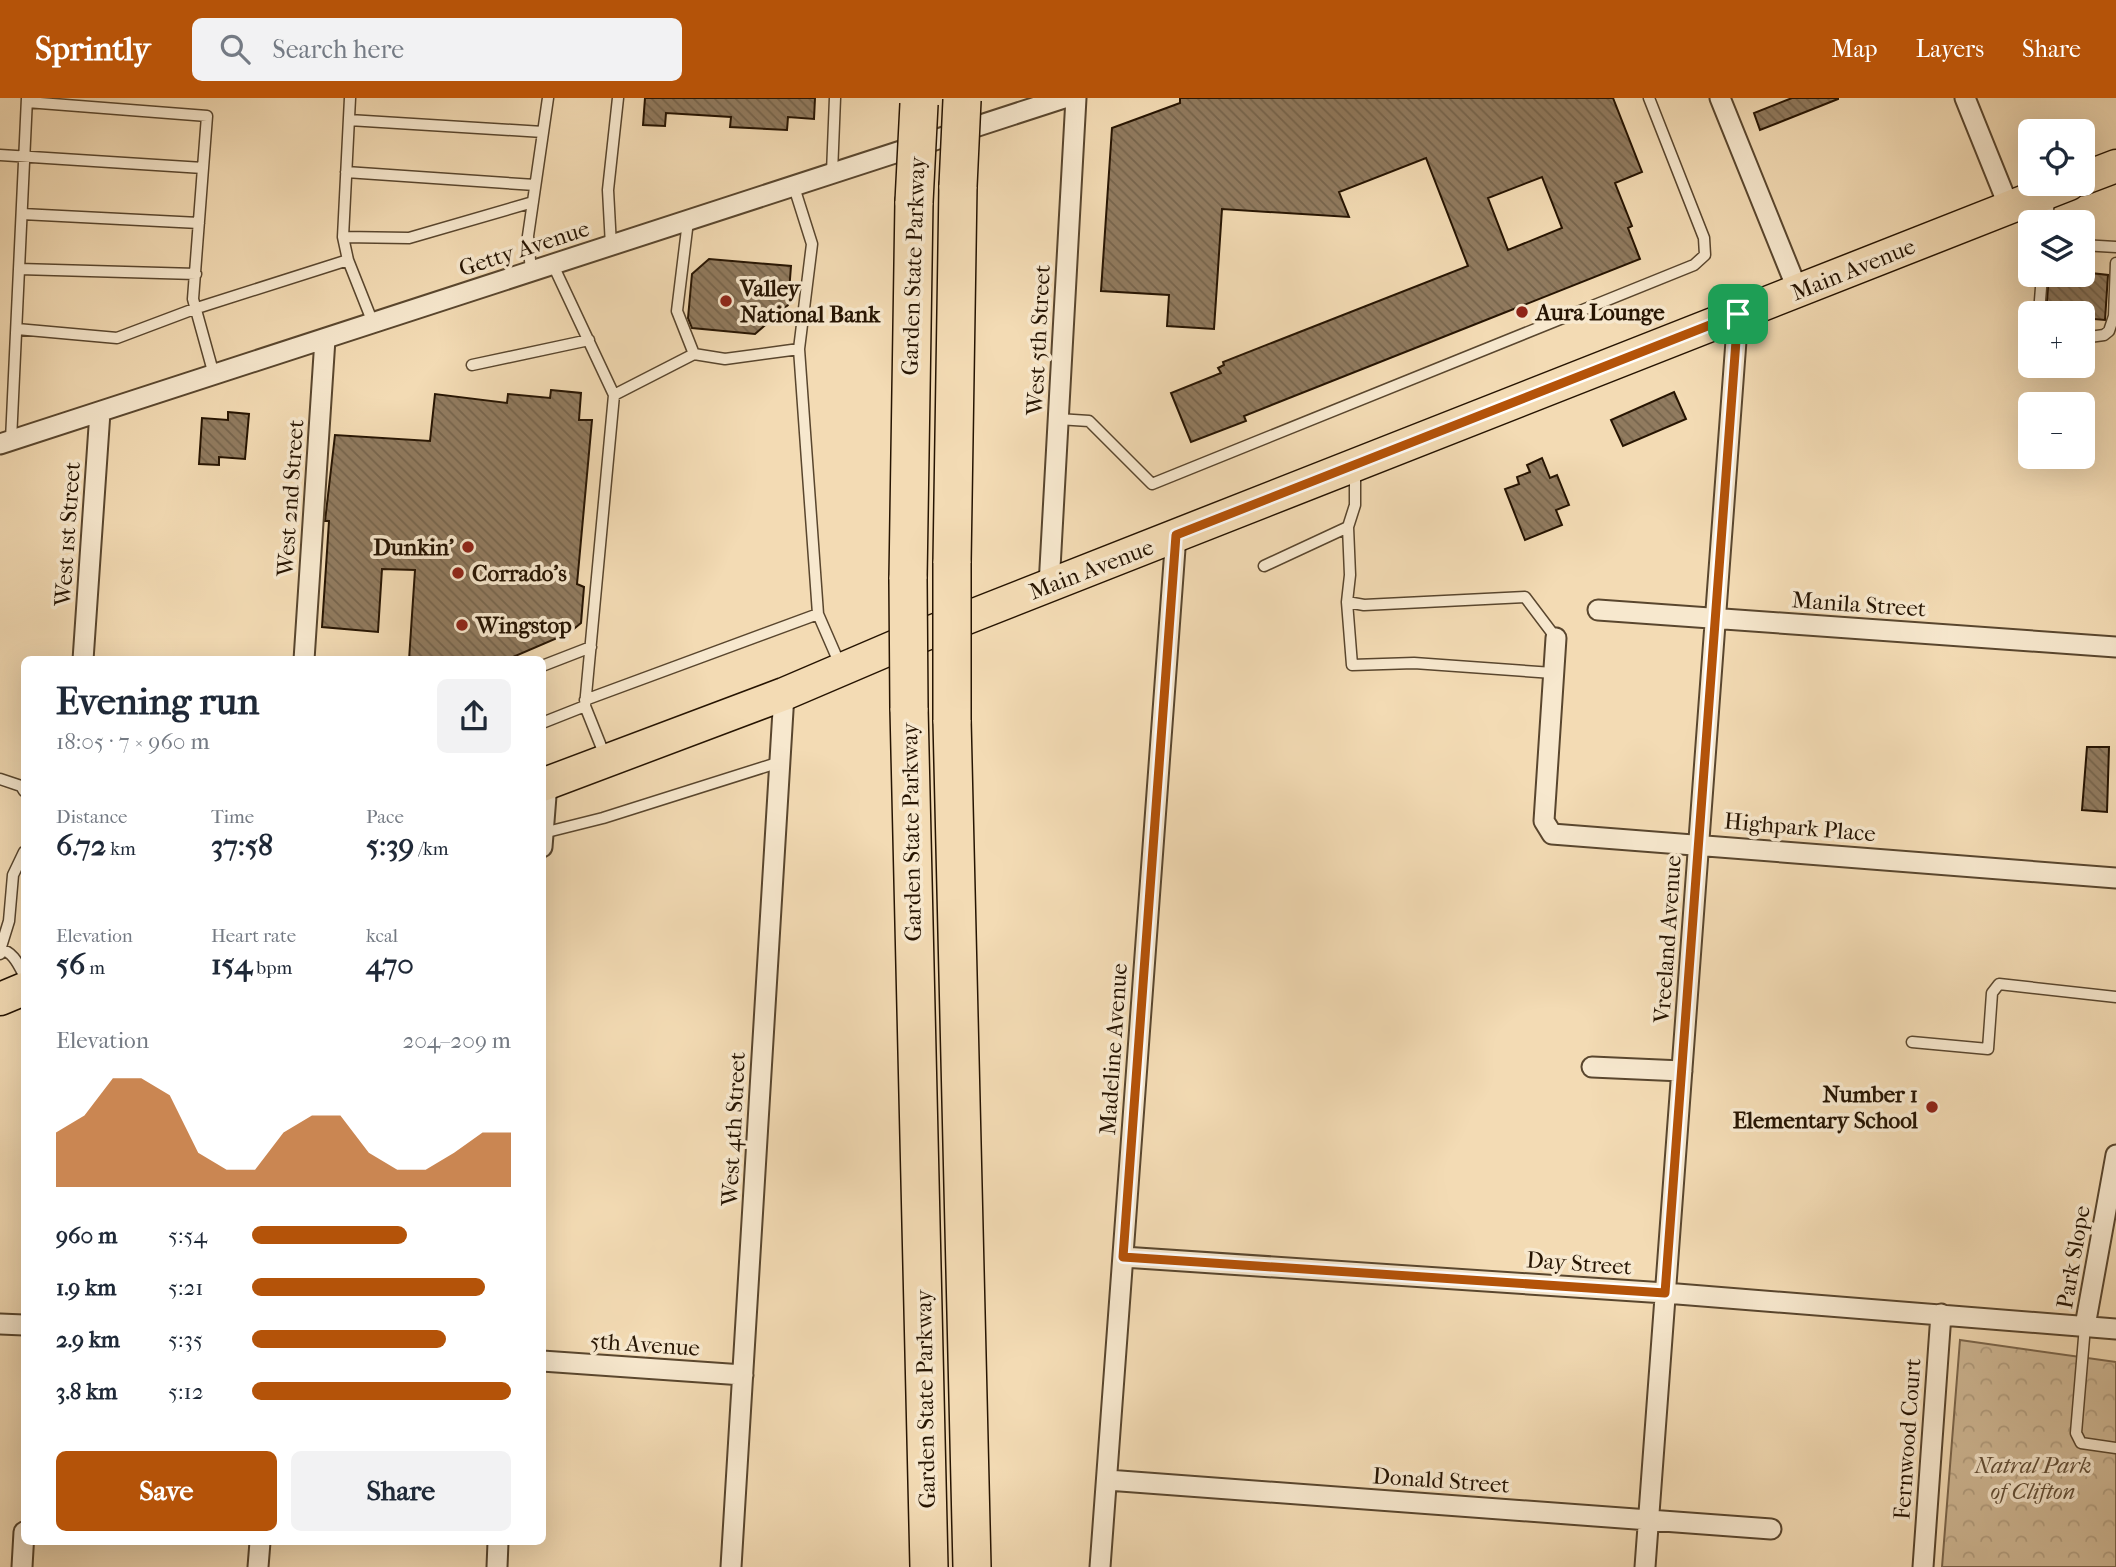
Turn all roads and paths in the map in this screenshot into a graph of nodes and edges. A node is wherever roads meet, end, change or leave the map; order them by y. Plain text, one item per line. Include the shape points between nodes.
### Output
1 (350, 98) edge
2 (548, 98) edge
3 (618, 98) edge
4 (835, 98) edge
5 (1064, 98) edge
6 (1076, 98) edge
7 (1648, 98) edge
8 (1720, 98) edge
9 (1965, 98) edge
10 (962, 99) edge
11 (27, 100) edge
12 (919, 101) edge
13 (349, 120) junction
14 (543, 132) junction
15 (0, 155) edge
16 (25, 157) junction
17 (2116, 166) edge
18 (203, 168) junction
19 (346, 172) junction
20 (832, 173) junction
21 (2095, 173) edge
22 (535, 185) junction
23 (794, 187) junction
24 (2055, 199) edge
25 (533, 202) junction
26 (2009, 207) junction
27 (22, 214) junction
28 (688, 221) junction
29 (199, 223) junction
30 (343, 237) junction
31 (611, 246) junction
32 (2095, 246) edge
33 (2116, 247) edge
34 (348, 260) junction
35 (2116, 262) edge
36 (554, 265) junction
37 (19, 269) junction
38 (531, 272) junction
39 (196, 274) junction
40 (1798, 291) junction
41 (194, 309) junction
42 (1738, 314) junction
43 (373, 323) junction
44 (16, 329) junction
45 (2095, 336) edge
46 (325, 339) junction
47 (589, 340) junction
48 (799, 349) junction
49 (694, 354) junction
50 (472, 365) dead end
51 (214, 375) junction
52 (614, 395) junction
53 (100, 411) junction
54 (1058, 419) junction
55 (6, 442) edge
56 (1355, 465) junction
57 (1348, 527) junction
58 (1176, 535) junction
59 (1264, 566) dead end
60 (1049, 586) junction
61 (1347, 602) junction
62 (1598, 610) dead end
63 (818, 614) junction
64 (1716, 618) junction
65 (1556, 638) joint
66 (590, 647) junction
67 (2116, 647) edge
68 (83, 656) edge
69 (303, 656) edge
70 (546, 664) edge
71 (842, 667) junction
72 (1553, 673) junction
73 (784, 694) junction
74 (585, 703) junction
75 (546, 721) edge
76 (607, 760) junction
77 (780, 762) junction
78 (0, 779) edge
79 (546, 784) edge
80 (21, 786) edge
81 (546, 832) edge
82 (1699, 844) junction
83 (21, 858) edge
84 (2116, 878) edge
85 (0, 952) edge
86 (21, 970) edge
87 (21, 990) edge
88 (2116, 997) edge
89 (0, 999) edge
90 (1912, 1042) dead end
91 (1592, 1067) dead end
92 (1682, 1071) junction
93 (2116, 1155) edge
94 (1123, 1257) junction
95 (1665, 1293) junction
96 (1941, 1314) junction
97 (0, 1324) edge
98 (21, 1325) edge
99 (2085, 1326) junction
100 (2116, 1329) edge
101 (546, 1361) edge
102 (743, 1375) junction
103 (2116, 1448) edge
104 (1107, 1480) junction
105 (1648, 1520) junction
106 (1771, 1529) dead end
107 (23, 1545) edge
108 (260, 1545) edge
109 (498, 1545) edge
110 (22, 1567) edge
111 (258, 1567) edge
112 (497, 1567) edge
113 (732, 1567) edge
114 (929, 1567) edge
115 (972, 1567) edge
116 (1100, 1567) edge
117 (1645, 1567) edge
118 (1923, 1567) edge

1 - 13 lane
2 - 14 lane
3 - 31 lane via 608,190
4 - 20 lane
5 - 20 street, Getty Avenue
6 - 54 street, West 5th Street
7 - 54 lane via 1704,238 1705,256 1694,265 1152,484 1089,421
8 - 40 street
9 - 26 street
10 - 115 highway, Garden State Parkway, bridge via 952,720
11 - 16 lane
11 - 18 lane via 207,116
12 - 114 highway, Garden State Parkway, bridge via 908,579
13 - 14 lane
13 - 19 lane
14 - 22 lane
15 - 16 lane
16 - 18 lane
16 - 27 lane
17 - 21 main road
18 - 29 lane
19 - 22 lane
19 - 30 lane
20 - 23 street, Getty Avenue
22 - 25 lane
23 - 28 street, Getty Avenue
23 - 48 lane via 812,244
24 - 26 main road, Main Avenue
25 - 30 lane via 409,238
25 - 38 lane via 528,236
26 - 40 main road, Main Avenue
27 - 29 lane
27 - 37 lane
28 - 31 street, Getty Avenue
28 - 49 lane via 677,311
29 - 39 lane
30 - 34 lane
31 - 36 street, Getty Avenue
32 - 33 lane
34 - 41 lane
34 - 43 lane
35 - 45 lane via 2112,325 2104,335
36 - 38 street, Getty Avenue
36 - 47 lane
37 - 39 lane
37 - 44 lane
38 - 43 street, Getty Avenue
39 - 41 lane
40 - 42 main road, Main Avenue
41 - 44 lane via 117,338
41 - 51 lane
42 - 56 main road, Main Avenue
42 - 64 street, Vreeland Avenue
43 - 46 street, Getty Avenue
44 - 55 lane
46 - 51 street, Getty Avenue
46 - 69 street, West 2nd Street
47 - 50 lane
47 - 52 lane
48 - 49 lane via 725,359
48 - 63 lane
49 - 52 lane
51 - 53 street, Getty Avenue
52 - 66 lane
53 - 55 street, Getty Avenue
53 - 68 street, West 1st Street
54 - 60 street, West 5th Street
56 - 57 lane via 1355,505
56 - 58 main road, Main Avenue
57 - 59 lane
57 - 61 lane
58 - 60 main road, Main Avenue
58 - 94 street, Madeline Avenue
60 - 71 main road, Main Avenue
61 - 65 lane via 1525,597
61 - 72 lane via 1352,665 1413,663
62 - 64 street, Manila Street
63 - 71 lane
63 - 74 lane
64 - 67 street, Manila Street
64 - 82 street, Vreeland Avenue
65 - 72 street, Highpark Place
66 - 70 lane
66 - 74 lane
71 - 73 main road, Main Avenue
72 - 82 street, Highpark Place via 1544,821 1552,834
73 - 76 main road, Main Avenue
73 - 77 street, West 4th Street
74 - 75 lane
74 - 76 lane
76 - 79 main road, Main Avenue
77 - 81 lane
77 - 102 street, West 4th Street
78 - 80 lane
82 - 84 street, Highpark Place
82 - 92 street, Vreeland Avenue
83 - 85 lane via 13,875 9,921
85 - 86 lane via 13,957
87 - 89 main road
88 - 90 lane via 1999,984 1992,993 1988,1049
91 - 92 street
92 - 95 street, Vreeland Avenue
93 - 99 street, Park Slope
94 - 95 street, Day Street
94 - 104 street, Madeline Avenue
95 - 96 street, Day Street
95 - 105 street, Vreeland Avenue
96 - 99 street, Day Street
96 - 118 street, Fernwood Court
97 - 98 street
99 - 100 street, Day Street
99 - 103 lane via 2076,1433 2081,1443
101 - 102 street, 5th Avenue
102 - 113 street, West 4th Street
104 - 105 street, Donald Street
104 - 116 street, Madeline Avenue
105 - 106 street, Donald Street
105 - 117 street, Vreeland Avenue
107 - 110 street
108 - 111 street
109 - 112 street

